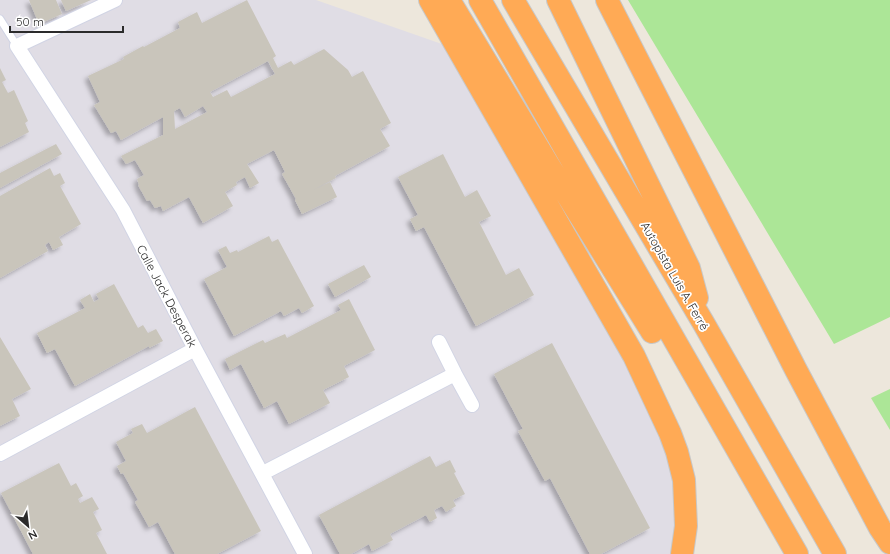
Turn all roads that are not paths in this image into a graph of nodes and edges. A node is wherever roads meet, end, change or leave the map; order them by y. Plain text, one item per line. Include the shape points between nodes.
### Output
1 (115, 0) edge
2 (430, 0) edge
3 (449, 0) edge
4 (480, 0) edge
5 (513, 0) edge
6 (558, 0) edge
7 (607, 0) edge
8 (0, 19) edge
9 (17, 46) junction
10 (704, 324) junction
11 (439, 342) dead end
12 (195, 349) junction
13 (455, 374) junction
14 (703, 392) junction
15 (472, 405) dead end
16 (0, 454) edge
17 (263, 473) junction
18 (890, 543) edge
19 (305, 554) edge
20 (682, 554) edge
21 (797, 554) edge
22 (836, 554) edge

1 - 9 street
2 - 20 highway via 634,356 670,433 684,480 686,526
3 - 14 highway via 650,330
4 - 14 highway
5 - 10 highway, Autopista Luis A. Ferré
6 - 10 highway via 689,268
7 - 18 highway via 796,370
8 - 9 lane
9 - 12 street, Calle Jack Desperak via 123,210
10 - 22 highway, Autopista Luis A. Ferré
11 - 13 street
12 - 16 street
12 - 17 street, Calle Jack Desperak
13 - 15 street
13 - 17 street
14 - 21 highway
17 - 19 street, Calle Jack Desperak

